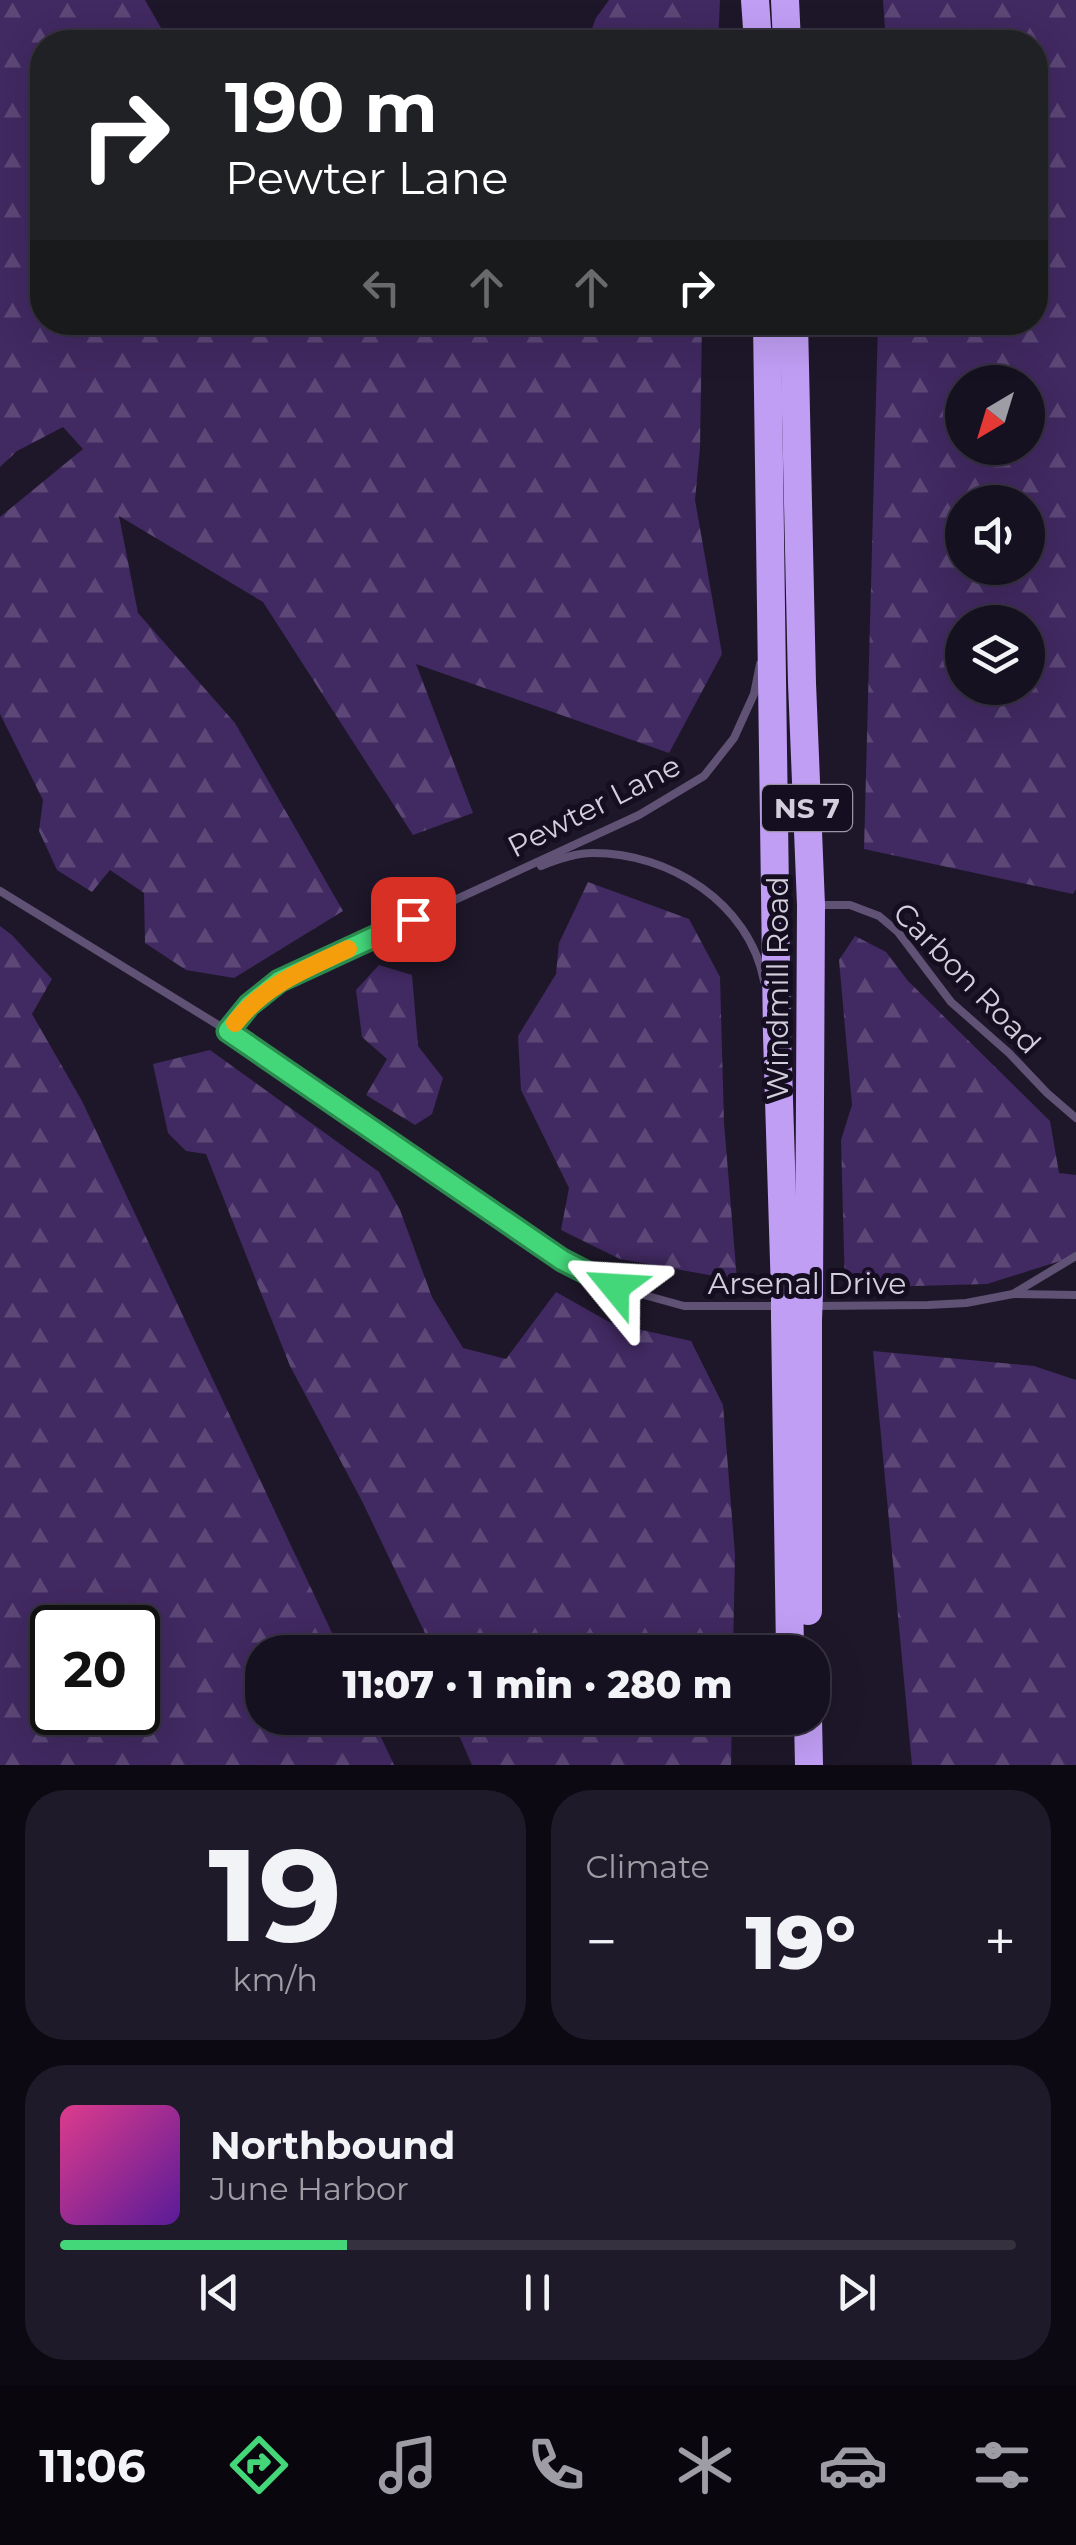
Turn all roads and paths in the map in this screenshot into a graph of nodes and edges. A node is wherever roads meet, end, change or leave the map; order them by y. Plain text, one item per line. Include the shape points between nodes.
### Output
1 (756, 0) edge
2 (785, 0) edge
3 (757, 30) edge
4 (786, 30) edge
5 (767, 335) edge
6 (794, 335) edge
7 (769, 464) junction
8 (480, 887) junction
9 (0, 892) edge
10 (811, 905) junction
11 (228, 1031) junction
12 (1076, 1118) edge
13 (780, 1142) junction
14 (1076, 1256) edge
15 (1013, 1294) junction
16 (1076, 1295) edge
17 (797, 1306) junction
18 (790, 1635) edge
19 (807, 1635) edge
20 (791, 1735) edge
21 (808, 1735) edge
22 (792, 1765) edge
23 (809, 1765) edge

1 - 3 highway
2 - 4 highway
5 - 7 highway, Windmill Road / NS 7
6 - 10 highway, Windmill Road / NS 7
7 - 8 lane, Pewter Lane via 761,658 734,738 704,776 672,796
7 - 13 highway, Windmill Road / NS 7
8 - 11 lane, Pewter Lane via 279,981
8 - 13 lane, Pewter Lane via 590,852 663,865 718,900 760,960
9 - 11 lane, Arsenal Drive
10 - 12 lane, Carbon Road via 850,905 879,916 951,1002
10 - 17 highway, Windmill Road / NS 7
11 - 15 lane, Arsenal Drive via 562,1260 615,1287 684,1306 928,1306
13 - 17 highway, Windmill Road / NS 7
14 - 15 lane, Arsenal Drive
15 - 16 lane, Arsenal Drive
17 - 18 highway, Windmill Road / NS 7
17 - 19 highway, Windmill Road / NS 7
20 - 22 highway
21 - 23 highway

